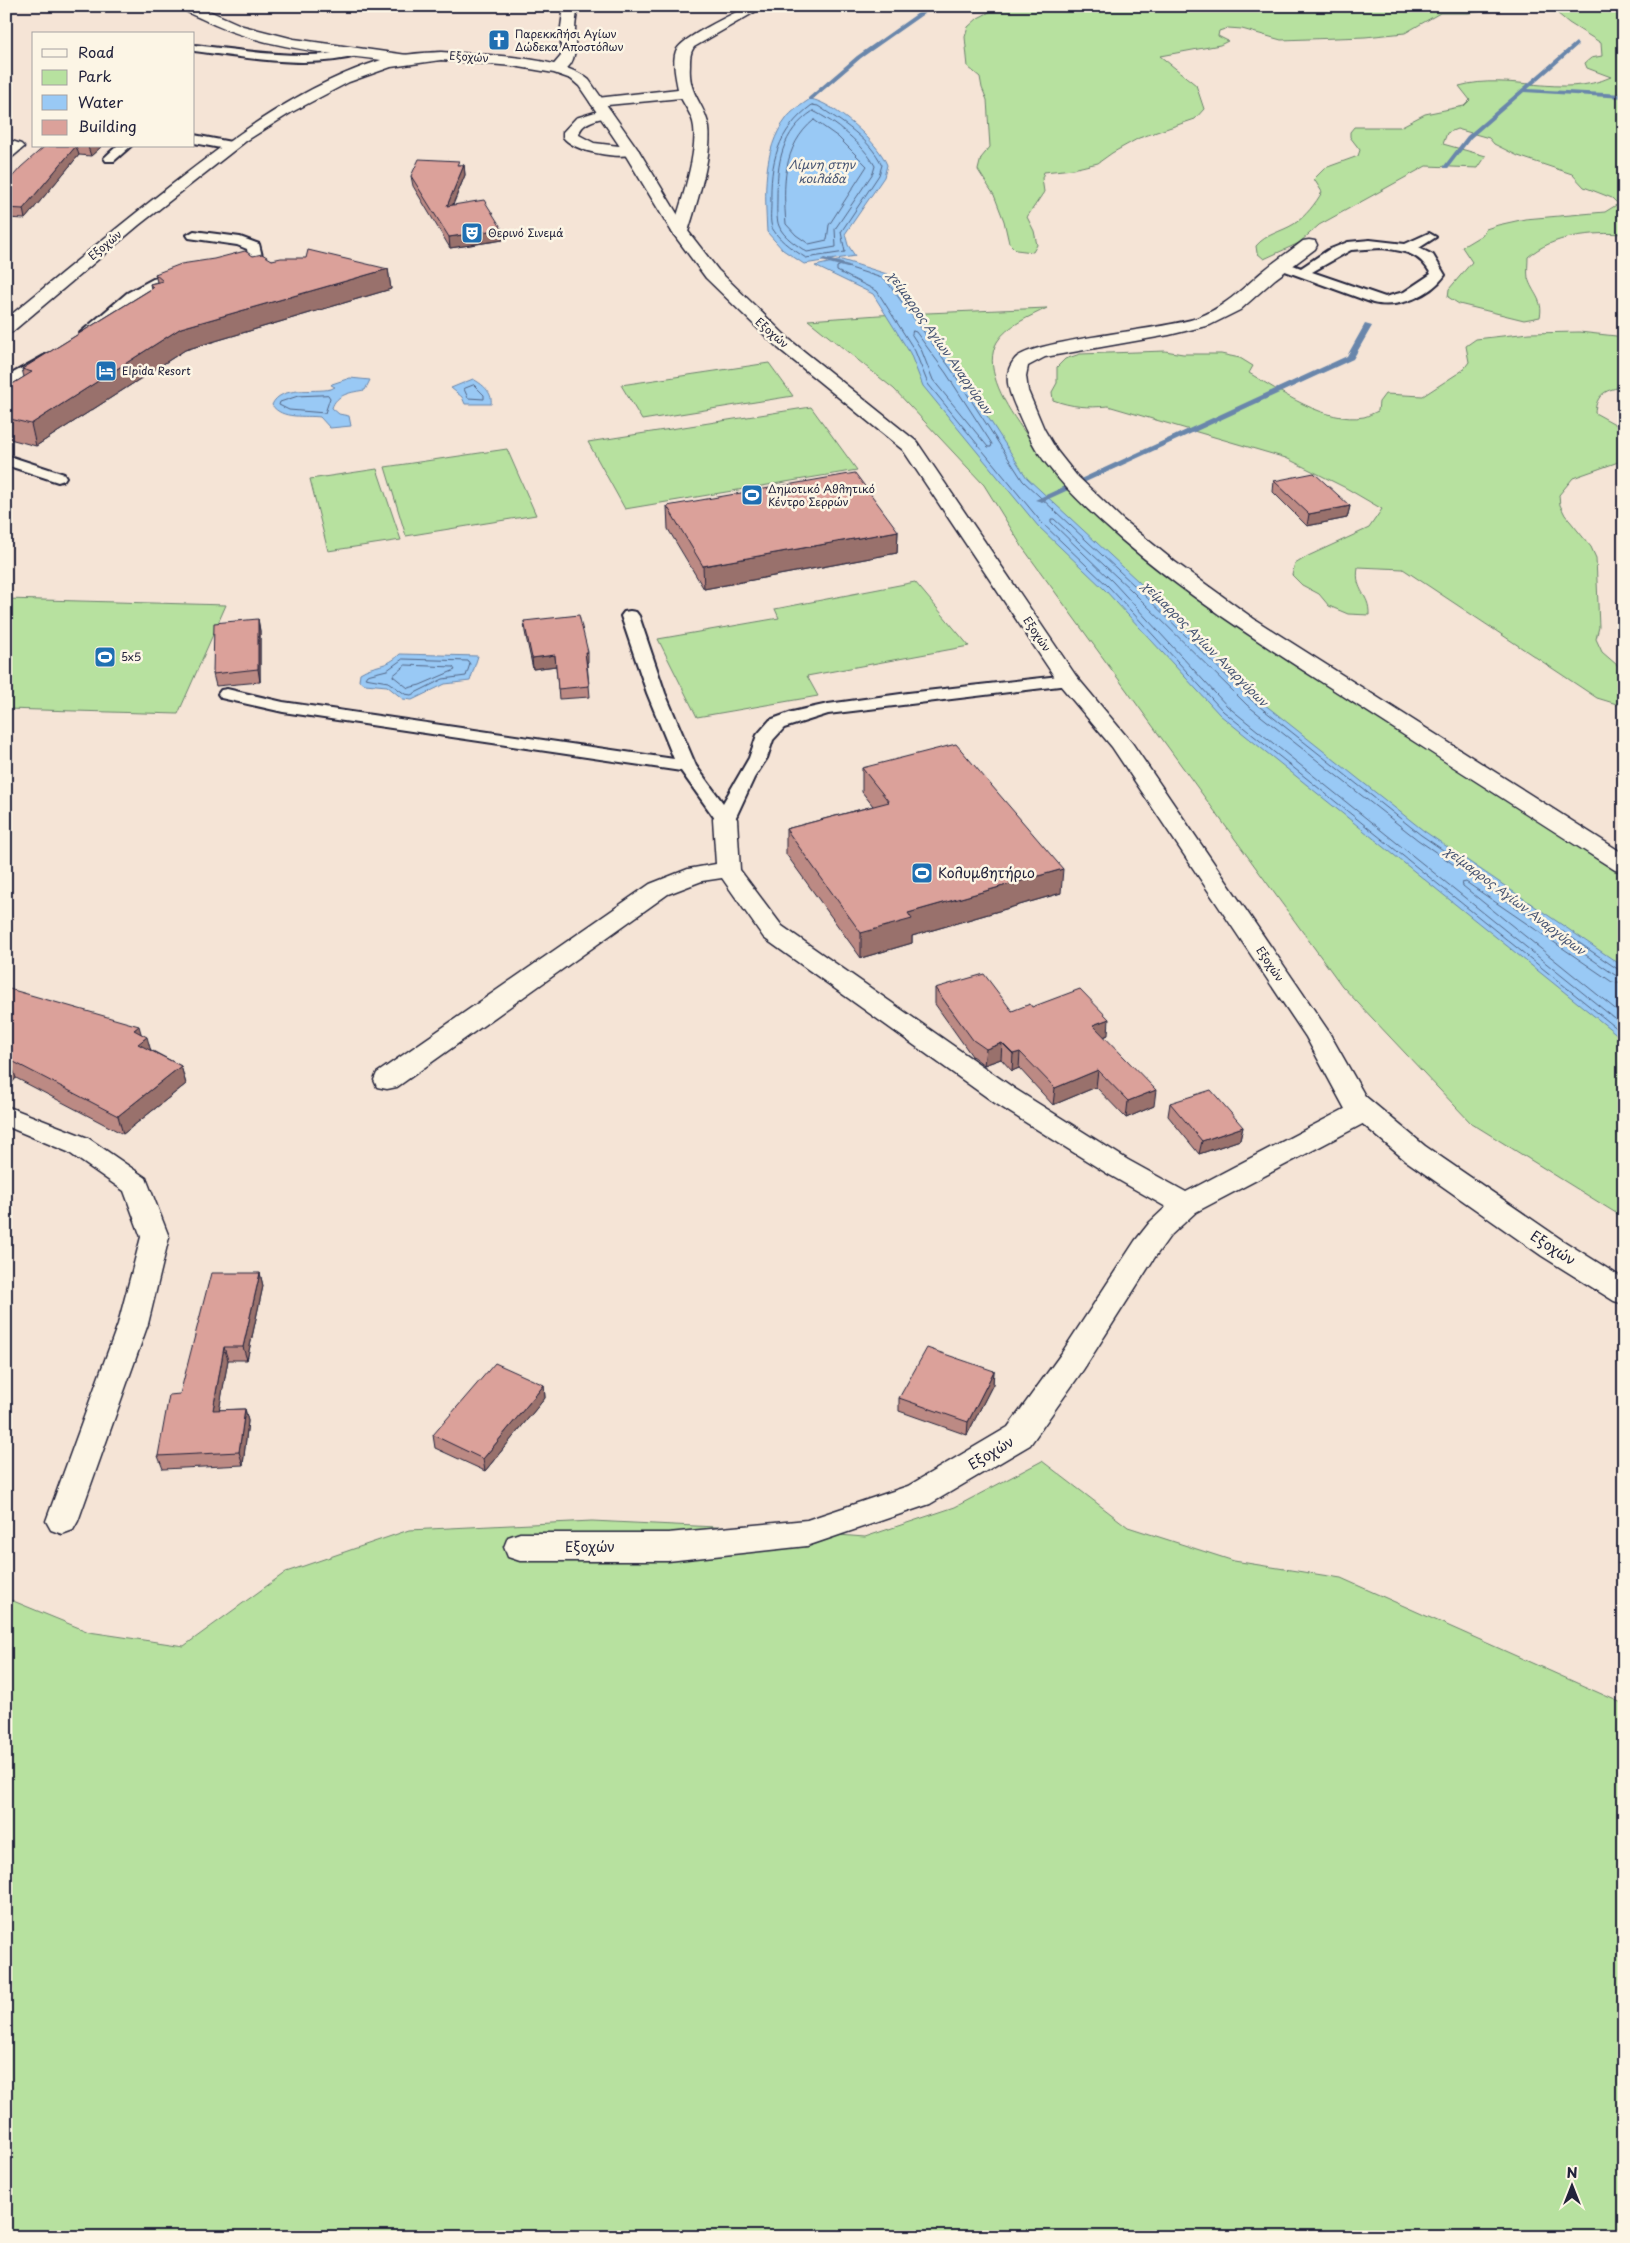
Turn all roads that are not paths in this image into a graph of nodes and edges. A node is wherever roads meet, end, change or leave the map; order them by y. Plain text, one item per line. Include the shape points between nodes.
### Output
1 (187, 6) edge
2 (571, 6) edge
3 (758, 6) edge
4 (195, 48) edge
5 (360, 52) junction
6 (407, 59) junction
7 (558, 69) junction
8 (686, 93) junction
9 (601, 107) junction
10 (195, 139) edge
11 (6, 144) edge
12 (230, 146) junction
13 (122, 148) edge
14 (631, 151) junction
15 (6, 155) edge
16 (110, 158) dead end
17 (680, 232) junction
18 (194, 235) dead end
19 (1429, 237) dead end
20 (1309, 245) dead end
21 (1406, 249) junction
22 (1282, 265) junction
23 (1302, 273) junction
24 (190, 274) edge
25 (213, 274) edge
26 (6, 328) edge
27 (76, 340) edge
28 (59, 351) edge
29 (6, 384) edge
30 (6, 460) edge
31 (58, 477) dead end
32 (630, 616) dead end
33 (1068, 680) junction
34 (227, 694) dead end
35 (687, 766) junction
36 (725, 819) junction
37 (1624, 865) edge
38 (728, 870) junction
39 (387, 1080) dead end
40 (1364, 1110) junction
41 (6, 1115) edge
42 (1186, 1205) junction
43 (1624, 1293) edge
44 (62, 1521) dead end
45 (520, 1547) dead end

1 - 5 street via 215,22 238,30
2 - 7 street via 568,27 570,54
3 - 8 street via 689,44 683,52 682,67
4 - 5 lane via 326,59 350,57
5 - 6 street
6 - 7 street, Εξοχών via 467,56
6 - 12 street, Εξοχών via 372,68 326,88 270,118
7 - 9 street, Εξοχών via 580,79
8 - 9 street
8 - 17 street via 701,124 701,131 699,166
9 - 14 street, Εξοχών
9 - 14 street via 576,125 571,132 572,137 598,147
10 - 12 lane
11 - 15 street via 16,147
12 - 26 street, Εξοχών
13 - 16 lane
14 - 17 street, Εξοχών
17 - 33 street, Εξοχών via 712,274 761,324 910,446
18 - 25 lane via 240,241 254,247 254,256 235,270
19 - 21 lane
20 - 22 street
21 - 23 lane via 1378,244 1353,245
21 - 23 lane via 1427,258 1438,275 1404,298 1385,301
22 - 23 lane
22 - 37 street via 1234,306 1204,321 1025,358 1016,371 1016,382 1042,443 1057,464 1118,524 1212,600
24 - 27 lane via 154,285 125,301 101,324
28 - 29 lane
30 - 31 lane
32 - 35 lane via 656,693
33 - 36 lane via 828,709 777,724 764,739 758,758
33 - 40 street, Εξοχών via 1126,751 1318,1035 1355,1102
34 - 35 lane via 283,707
35 - 36 lane
36 - 38 street
38 - 39 street via 696,874 660,889
38 - 42 street via 772,932 1005,1096 1118,1167
40 - 42 street, Εξοχών
40 - 43 street, Εξοχών via 1423,1158 1552,1248
41 - 44 street via 78,1145 136,1185 154,1237 133,1324
42 - 45 street, Εξοχών via 1144,1249 1072,1362 1018,1436 919,1495 807,1533 668,1547

